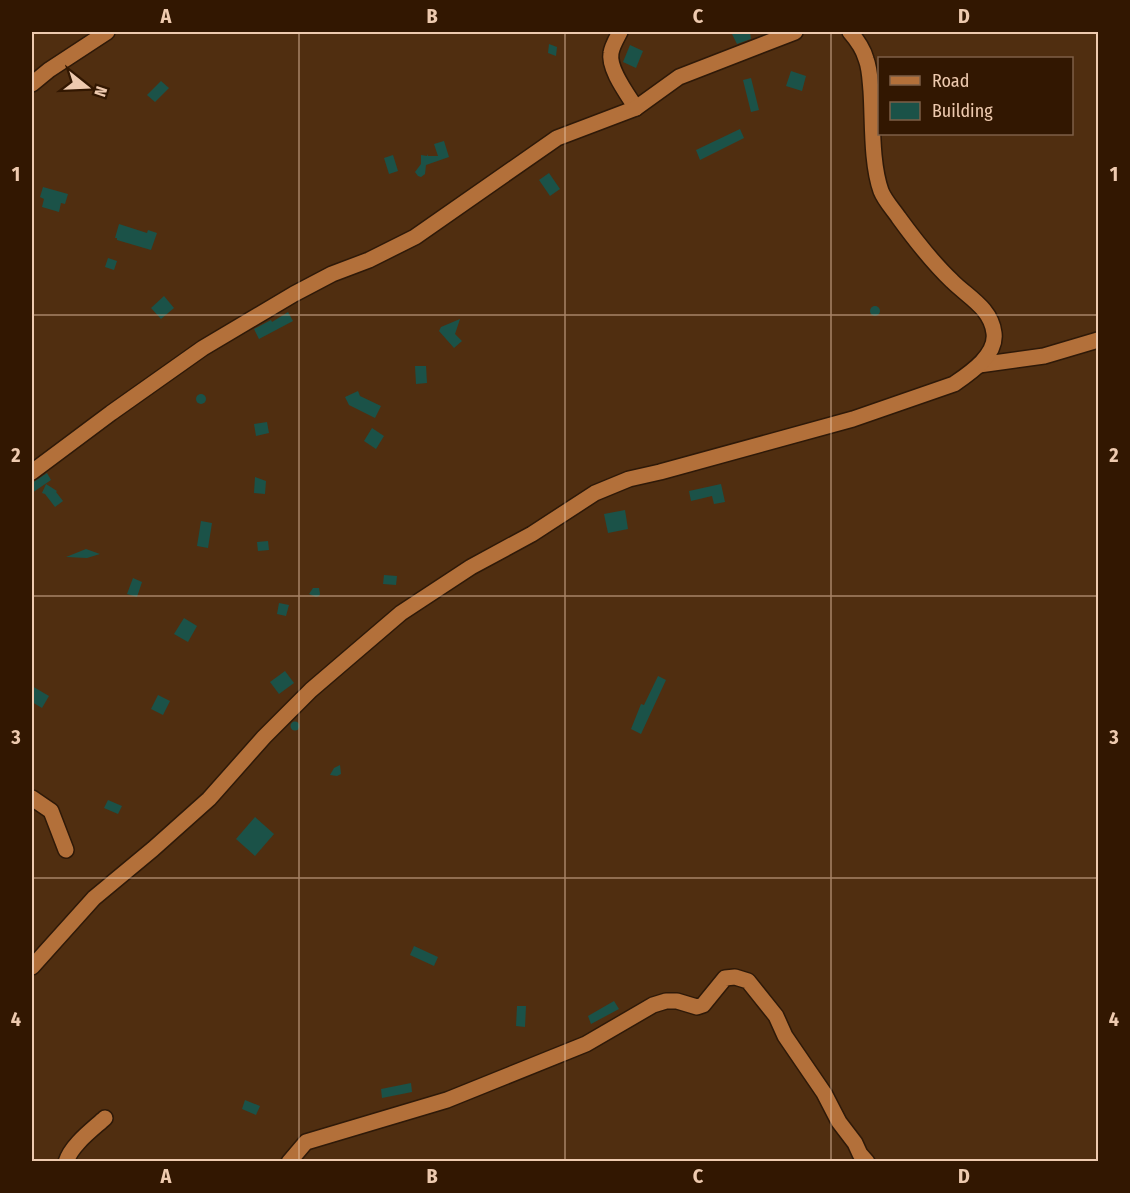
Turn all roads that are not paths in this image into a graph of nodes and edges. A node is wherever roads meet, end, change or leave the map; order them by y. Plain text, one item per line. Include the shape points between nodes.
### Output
1 (107, 32) edge
2 (620, 32) edge
3 (795, 32) edge
4 (850, 32) edge
5 (49, 70) junction
6 (32, 84) edge
7 (32, 90) edge
8 (636, 108) junction
9 (1098, 340) edge
10 (979, 365) junction
11 (32, 472) edge
12 (32, 798) edge
13 (66, 850) dead end
14 (32, 967) edge
15 (105, 1118) dead end
16 (66, 1161) edge
17 (289, 1161) edge
18 (867, 1161) edge

1 - 5 street
2 - 8 street via 610,55 612,65
3 - 8 street via 679,77
4 - 10 street via 860,43 867,61 882,192 927,255 989,315 994,346
5 - 6 street
5 - 7 street
8 - 11 street via 557,138 415,237 332,274 203,348
9 - 10 street via 1044,356
10 - 14 street via 954,384 853,419 629,479 595,493 471,567 401,613 312,690 209,799 94,898
12 - 13 street via 51,811
15 - 16 street
17 - 18 street via 306,1142 447,1100 586,1044 653,1005 666,1001 703,1005 725,978 735,977 748,981 776,1016 785,1036

